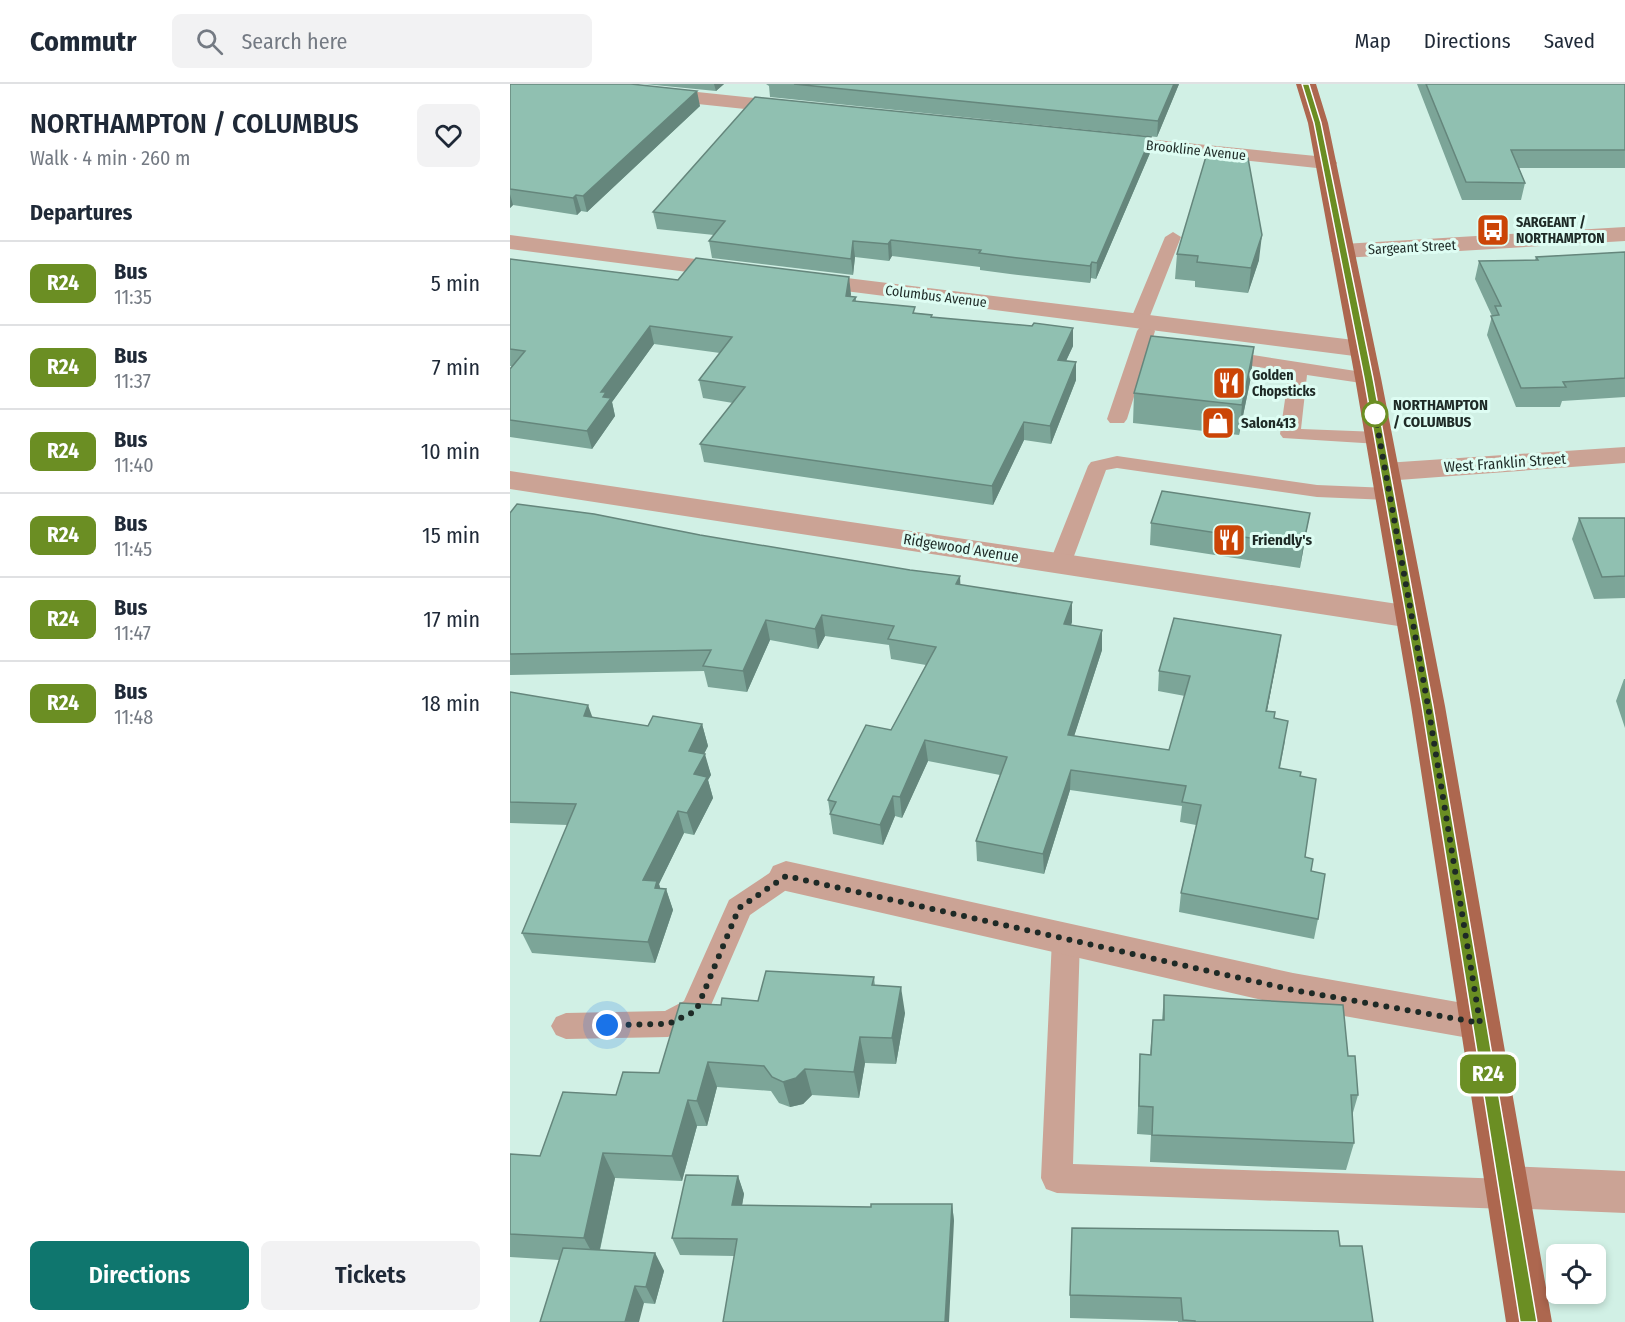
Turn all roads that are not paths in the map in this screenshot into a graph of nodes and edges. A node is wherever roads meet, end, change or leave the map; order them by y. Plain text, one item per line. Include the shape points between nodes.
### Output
1 (564, 84) edge
2 (1306, 84) edge
3 (810, 110) edge
4 (1091, 140) edge
5 (1326, 164) junction
6 (1625, 234) edge
7 (1173, 237) dead end
8 (510, 242) edge
9 (1343, 251) junction
10 (1143, 330) junction
11 (1283, 340) junction
12 (1276, 364) junction
13 (1365, 364) junction
14 (1299, 368) junction
15 (1117, 419) dead end
16 (1379, 438) junction
17 (1625, 455) edge
18 (510, 480) edge
19 (1387, 483) junction
20 (1060, 564) junction
21 (1412, 617) junction
22 (786, 876) joint
23 (1066, 939) junction
24 (1480, 1023) junction
25 (566, 1026) dead end
26 (1507, 1190) junction
27 (1625, 1192) edge
28 (1529, 1322) edge

1 - 3 street
2 - 5 main road
4 - 5 street, Brookline Avenue
5 - 9 main road
6 - 9 street, Sargeant Street
7 - 10 lane
8 - 10 street, Columbus Avenue
9 - 13 main road
10 - 11 street, Columbus Avenue
10 - 12 lane via 1203,354
10 - 15 lane
11 - 12 lane
11 - 13 street, Columbus Avenue
12 - 14 lane
13 - 14 lane via 1317,373
13 - 16 main road
14 - 16 lane via 1290,434
16 - 19 main road
17 - 19 street, West Franklin Street
18 - 20 street, Ridgewood Avenue
19 - 20 lane via 1317,492 1117,462 1098,466
19 - 21 main road
20 - 21 street, Ridgewood Avenue
21 - 24 main road
22 - 23 street
22 - 25 lane via 739,908 696,1011 668,1024
23 - 24 street via 1293,990
23 - 26 lane via 1057,1178
24 - 26 main road
26 - 27 street
26 - 28 main road

